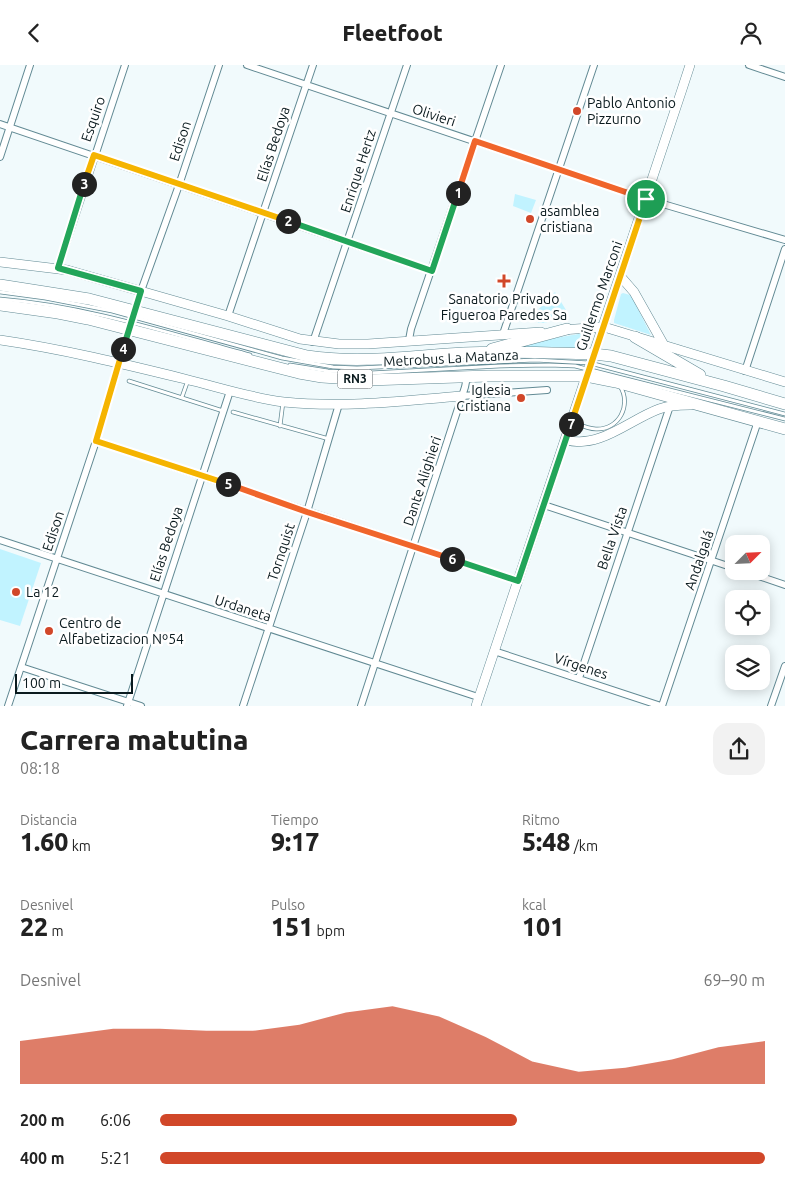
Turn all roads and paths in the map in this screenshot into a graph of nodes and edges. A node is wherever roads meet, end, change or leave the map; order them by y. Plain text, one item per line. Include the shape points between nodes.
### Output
1 (30, 65) edge
2 (125, 65) edge
3 (219, 65) edge
4 (247, 65) edge
5 (313, 65) edge
6 (407, 65) edge
7 (501, 65) edge
8 (594, 65) edge
9 (690, 65) edge
10 (749, 65) edge
11 (785, 77) edge
12 (306, 85) junction
13 (390, 113) junction
14 (0, 124) edge
15 (10, 127) junction
16 (475, 141) junction
17 (94, 155) junction
18 (0, 157) edge
19 (558, 169) junction
20 (179, 185) junction
21 (646, 199) junction
22 (264, 213) junction
23 (785, 240) edge
24 (348, 242) junction
25 (785, 249) edge
26 (0, 262) edge
27 (58, 268) junction
28 (432, 271) junction
29 (621, 277) junction
30 (0, 285) edge
31 (141, 291) junction
32 (0, 292) edge
33 (0, 299) edge
34 (0, 305) edge
35 (228, 315) junction
36 (135, 319) junction
37 (604, 327) junction
38 (172, 328) junction
39 (567, 329) junction
40 (503, 335) junction
41 (635, 337) junction
42 (0, 340) edge
43 (409, 340) junction
44 (313, 342) junction
45 (664, 347) junction
46 (464, 353) junction
47 (253, 355) dead end
48 (119, 363) junction
49 (289, 365) dead end
50 (590, 365) junction
51 (745, 371) junction
52 (467, 377) junction
53 (188, 380) junction
54 (129, 381) dead end
55 (616, 382) junction
56 (785, 383) edge
57 (724, 385) junction
58 (547, 390) dead end
59 (230, 391) junction
60 (462, 396) junction
61 (182, 397) junction
62 (283, 401) junction
63 (785, 404) edge
64 (339, 405) junction
65 (699, 405) junction
66 (670, 406) junction
67 (224, 411) junction
68 (233, 412) dead end
69 (785, 414) edge
70 (785, 419) edge
71 (756, 421) junction
72 (571, 422) junction
73 (280, 426) junction
74 (785, 429) edge
75 (330, 439) junction
76 (566, 440) junction
77 (96, 441) junction
78 (202, 475) junction
79 (544, 505) junction
80 (307, 512) junction
81 (627, 533) junction
82 (0, 540) edge
83 (414, 546) junction
84 (57, 559) junction
85 (712, 560) junction
86 (725, 565) edge
87 (770, 580) edge
88 (518, 581) junction
89 (785, 585) edge
90 (163, 595) junction
91 (269, 629) junction
92 (494, 651) junction
93 (375, 664) junction
94 (785, 666) edge
95 (21, 667) junction
96 (579, 679) junction
97 (477, 702) edge
98 (128, 704) edge
99 (8, 706) edge
100 (141, 706) edge
101 (243, 706) edge
102 (361, 706) edge
103 (662, 706) edge
104 (771, 706) edge

1 - 15 street
2 - 17 street, Esquiro
3 - 20 street, Edison
4 - 12 street, Olivieri
5 - 12 street, Elías Bedoya
6 - 13 street, Enrique Hertz
7 - 16 street
8 - 19 street
9 - 21 street, Guillermo Marconi
10 - 11 street
12 - 13 street, Olivieri
12 - 22 street, Elías Bedoya
13 - 16 street, Olivieri
13 - 24 street, Enrique Hertz
14 - 15 street
15 - 17 street
15 - 18 street
16 - 19 street, Olivieri
16 - 28 street
17 - 20 street
17 - 27 street, Esquiro
19 - 21 street, Olivieri
19 - 40 street
20 - 22 street
20 - 31 street, Edison
21 - 23 street, Olivieri
21 - 29 street, Guillermo Marconi
22 - 24 street
22 - 35 street, Elías Bedoya
24 - 28 street
24 - 44 street, Enrique Hertz
25 - 51 street
26 - 27 street
27 - 31 street
28 - 43 street
29 - 37 street, Guillermo Marconi
29 - 45 street via 634,292
30 - 36 highway, RN3 via 88,299
31 - 35 street
31 - 36 street, Edison
32 - 36 lane, Metrobus La Matanza via 83,305
33 - 36 lane, Metrobus La Matanza
34 - 36 highway, RN3
35 - 44 street
36 - 38 lane, Metrobus La Matanza
36 - 38 lane, Metrobus La Matanza
36 - 46 highway, RN3 via 331,360
36 - 47 lane, Metrobus La Matanza
36 - 48 street, Edison
36 - 52 highway, RN3 via 299,373 368,380
37 - 39 street
37 - 41 street
37 - 50 street, Guillermo Marconi
38 - 50 lane, Metrobus La Matanza via 282,358 333,367 535,360
39 - 40 street
39 - 46 highway
40 - 43 street
41 - 45 street
41 - 57 highway, RN3
42 - 48 street
43 - 44 street via 355,345
45 - 51 street
46 - 50 highway, RN3
48 - 53 street
48 - 77 street, Edison
49 - 50 lane, Metrobus La Matanza via 362,373
50 - 52 highway, RN3
50 - 55 highway, RN3
50 - 57 highway, RN3 via 611,356
50 - 69 lane, Metrobus La Matanza
50 - 70 lane, Metrobus La Matanza
50 - 72 street, Guillermo Marconi
51 - 56 street
52 - 60 street, Dante Alighieri
53 - 59 street
53 - 61 lane
54 - 61 lane
55 - 65 highway, RN3
55 - 72 lane via 624,398 622,414 615,423 610,427 588,429
57 - 63 highway, RN3
58 - 60 street
59 - 62 street
59 - 67 street, Elías Bedoya
60 - 64 street
60 - 83 street, Dante Alighieri
61 - 67 lane
62 - 64 street
62 - 73 lane
64 - 75 street, Tornquist
65 - 66 street
65 - 71 highway, RN3
66 - 76 street via 586,442
66 - 81 street, Bella Vista
67 - 78 street, Elías Bedoya
68 - 73 lane
71 - 74 highway, RN3
71 - 85 street, Andalgalá
72 - 76 street, Guillermo Marconi
73 - 75 lane
75 - 80 street, Tornquist
76 - 79 street, Guillermo Marconi
77 - 78 street
77 - 84 street, Edison
78 - 80 street
78 - 90 street, Elías Bedoya
79 - 81 street
79 - 88 street, Guillermo Marconi
80 - 83 street
80 - 91 street, Tornquist
81 - 85 street
81 - 96 street, Bella Vista
82 - 84 street, Urdaneta
83 - 88 street
83 - 93 street, Dante Alighieri
84 - 90 street, Urdaneta
84 - 95 street, Edison
85 - 86 street
85 - 103 street, Andalgalá
87 - 89 street
88 - 92 street, Guillermo Marconi
90 - 91 street, Urdaneta
90 - 98 street, Elías Bedoya
91 - 93 street, Urdaneta
91 - 101 street, Tornquist
92 - 96 street, Vírgenes
92 - 97 street, Guillermo Marconi
93 - 97 street, Urdaneta
93 - 102 street, Dante Alighieri
94 - 104 street
95 - 98 street
95 - 99 street, Edison
96 - 103 street, Vírgenes
98 - 100 street

